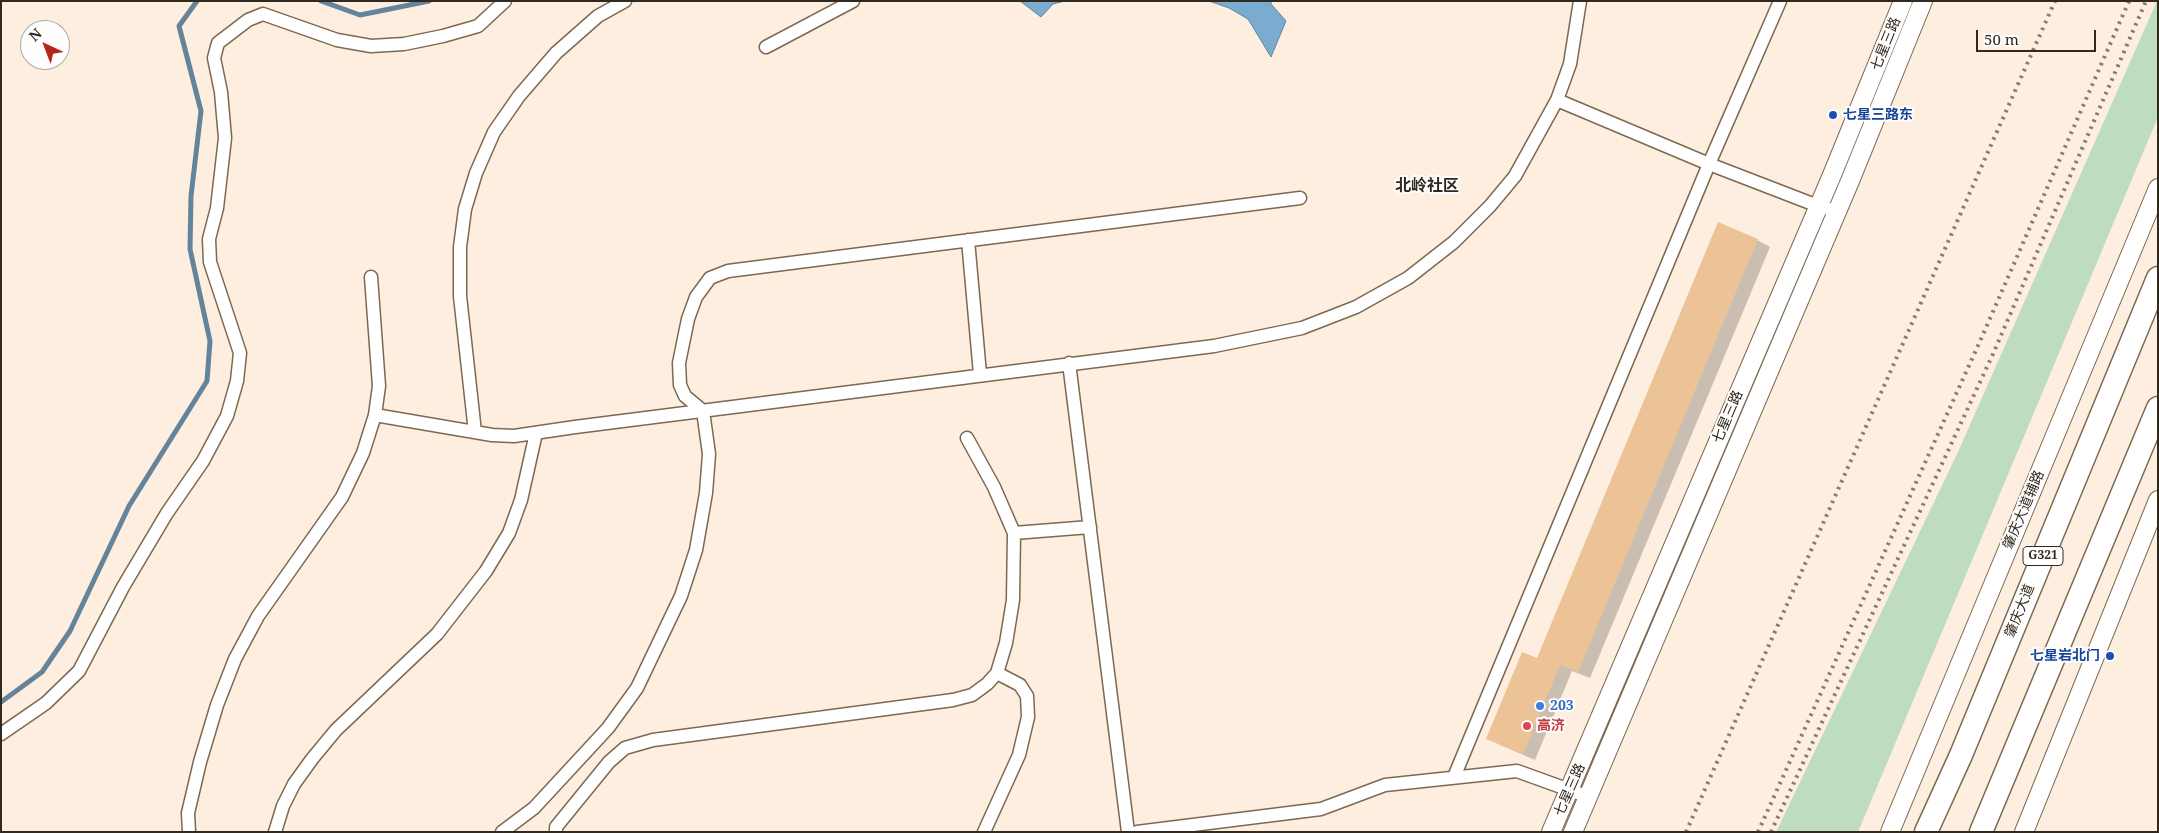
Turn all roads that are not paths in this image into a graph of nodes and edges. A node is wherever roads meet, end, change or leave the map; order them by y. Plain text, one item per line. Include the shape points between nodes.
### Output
1 (505, 1) edge
2 (625, 1) edge
3 (853, 1) edge
4 (1580, 1) edge
5 (1780, 1) edge
6 (1903, 1) edge
7 (1923, 1) edge
8 (766, 47) dead end
9 (1557, 100) junction
10 (1709, 164) junction
11 (2158, 188) edge
12 (1300, 198) dead end
13 (1818, 206) junction
14 (1837, 211) junction
15 (968, 240) junction
16 (372, 277) dead end
17 (2158, 278) edge
18 (1069, 363) junction
19 (980, 374) junction
20 (2158, 408) edge
21 (703, 411) junction
22 (375, 415) junction
23 (475, 432) junction
24 (536, 433) junction
25 (968, 438) dead end
26 (2158, 500) edge
27 (1090, 527) junction
28 (1014, 533) junction
29 (997, 672) junction
30 (1, 734) edge
31 (1454, 777) junction
32 (1570, 789) junction
33 (1589, 796) junction
34 (189, 832) edge
35 (275, 832) edge
36 (502, 832) edge
37 (556, 832) edge
38 (984, 832) edge
39 (1128, 832) edge
40 (1137, 832) edge
41 (1551, 832) edge
42 (1573, 832) edge
43 (1890, 832) edge
44 (1926, 832) edge
45 (1981, 832) edge
46 (2024, 832) edge

1 - 30 street via 478,26 404,44 371,46 337,40 263,14 248,20 218,43 214,58 222,92 225,138 217,208 209,239 210,262 240,353 237,381 227,416 203,461 167,513 123,587 79,671 46,703
2 - 23 street via 598,16 556,53 519,96 494,132 476,173 465,209 460,246 460,296
3 - 8 street
4 - 9 street via 1570,64
5 - 10 street
6 - 13 street, 七星三路
7 - 14 street, 七星三路
9 - 10 street
9 - 18 street via 1515,176 1490,206 1454,242 1408,278 1356,307 1302,328 1214,346
10 - 13 street
10 - 31 street
11 - 43 street, 肇庆大道辅路
12 - 15 street
13 - 14 street
13 - 32 street, 七星三路
14 - 33 street, 七星三路
15 - 19 street
15 - 21 street via 728,271 710,278 696,296 679,363 680,385 685,396
16 - 22 street via 379,386
17 - 44 highway, 肇庆大道 / G321
18 - 19 street
18 - 27 street
19 - 21 street
20 - 45 highway
21 - 24 street
21 - 36 street via 709,454 696,550 681,596 662,638 637,688 608,728 534,808
22 - 23 street
22 - 34 street via 363,453 342,497 258,616 235,659 200,762 188,813
23 - 24 street via 514,436
24 - 35 street via 521,500 509,533 486,571 438,634 336,730 312,758 283,806
25 - 28 street
26 - 46 street
27 - 28 street
27 - 39 street
28 - 29 street via 1014,600
29 - 37 street via 972,694 953,700 653,740 625,748 609,762 556,827
29 - 38 street via 1020,685 1028,696 1028,716 1019,754
31 - 32 street via 1517,771
31 - 40 street via 1385,784 1321,809
32 - 33 street
32 - 41 street, 七星三路
33 - 42 street, 七星三路

